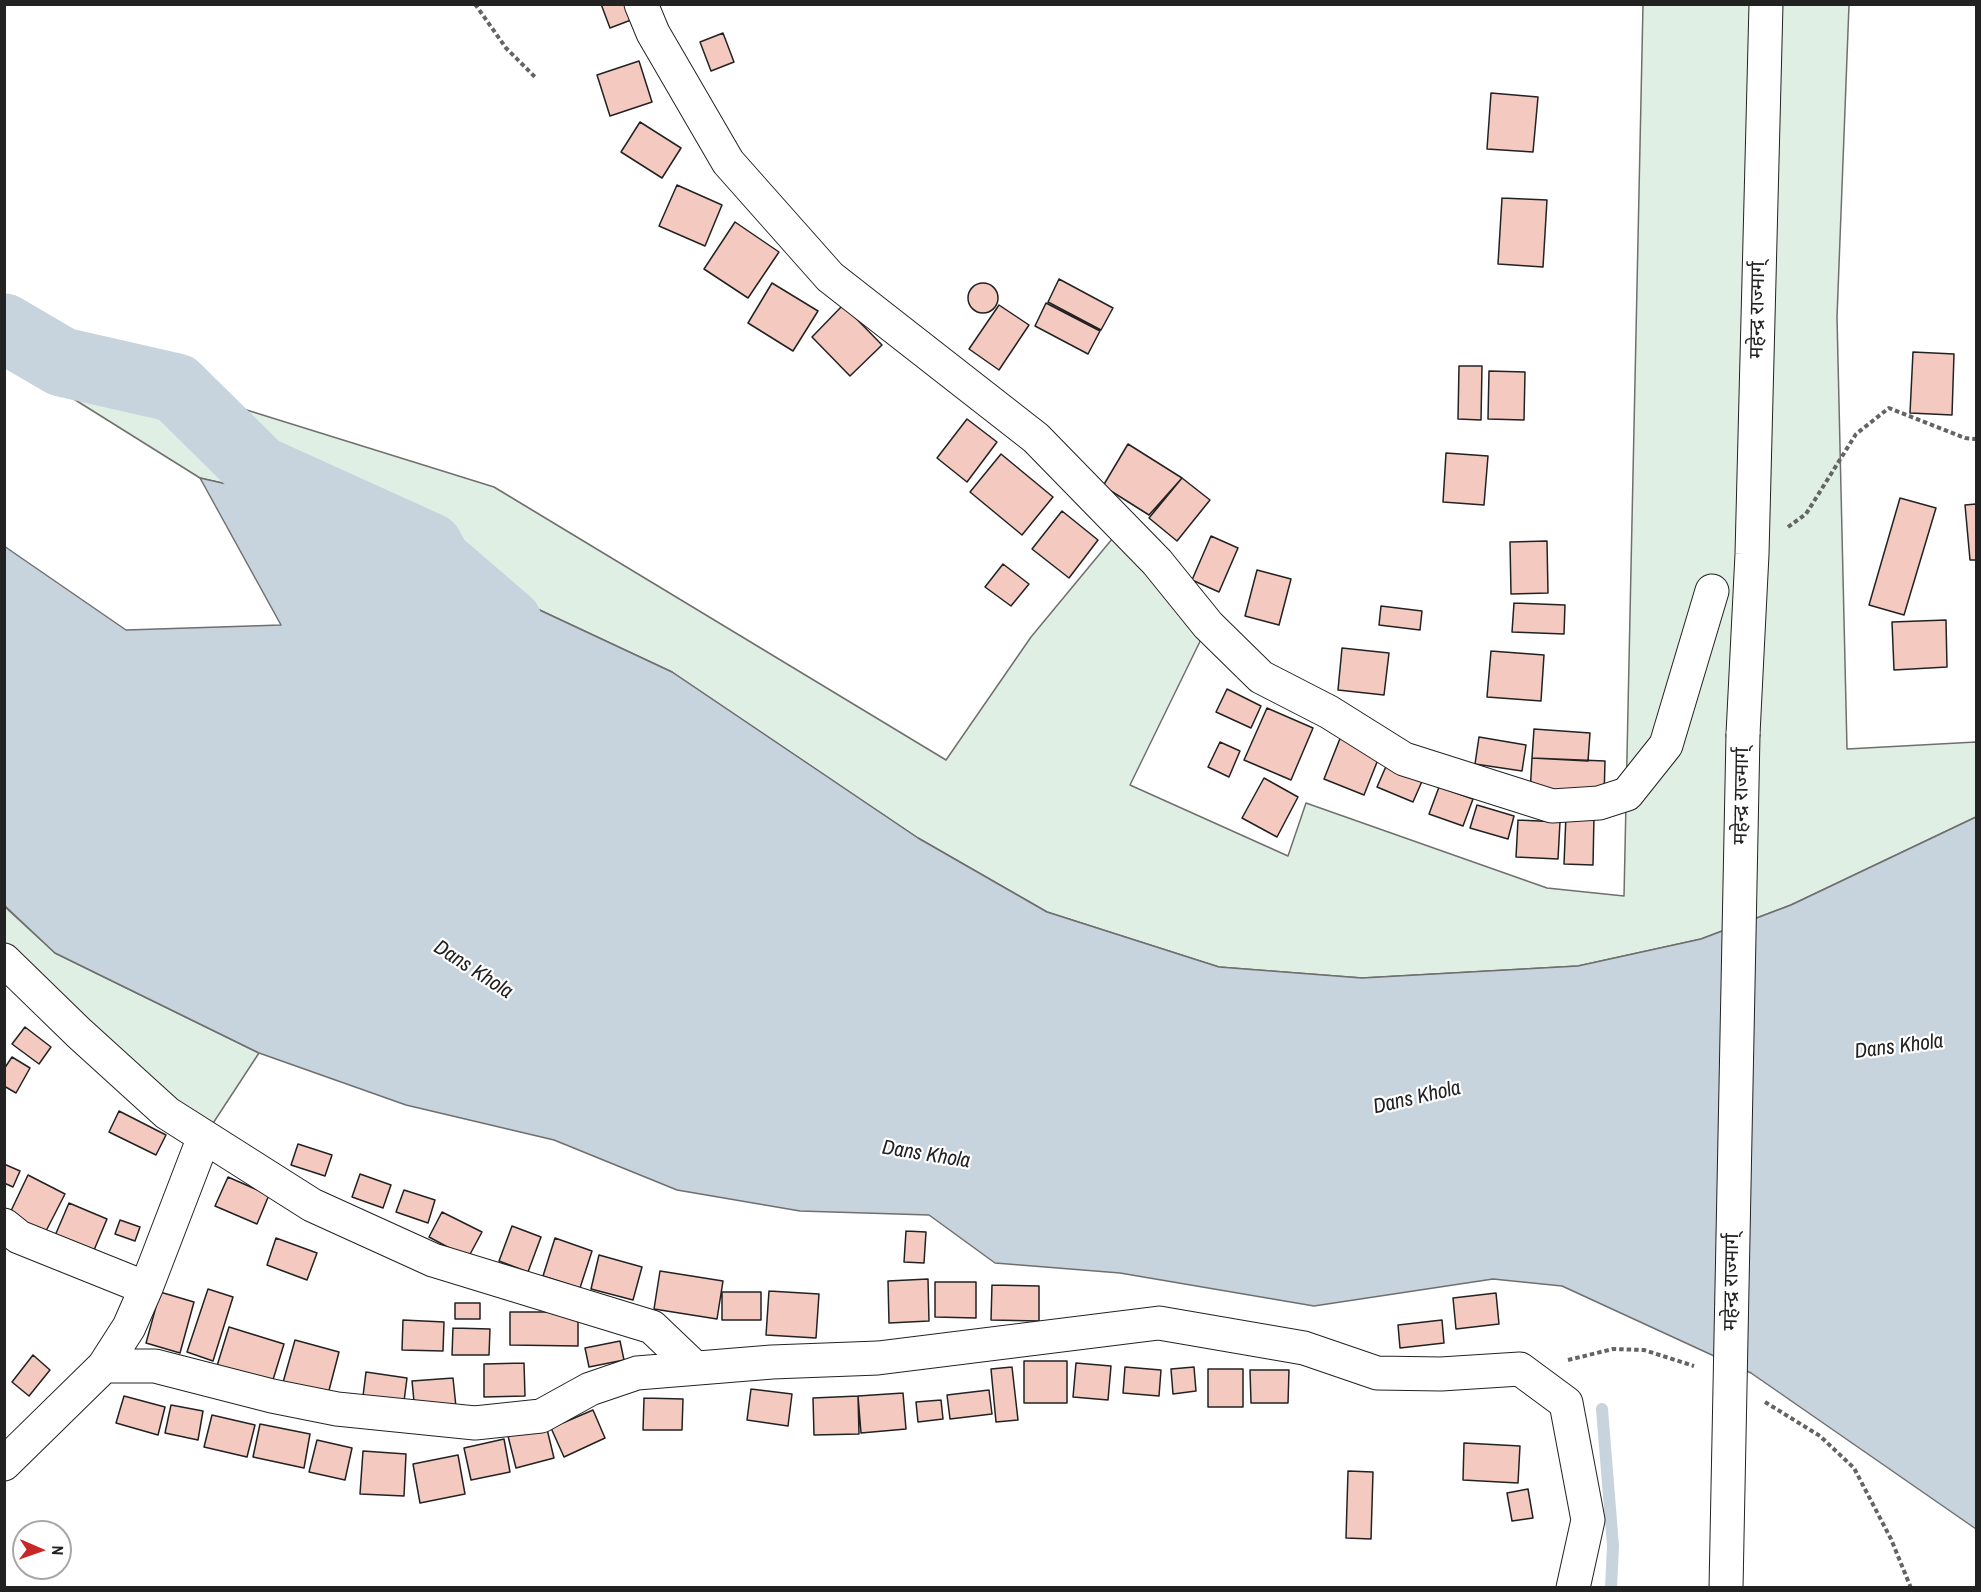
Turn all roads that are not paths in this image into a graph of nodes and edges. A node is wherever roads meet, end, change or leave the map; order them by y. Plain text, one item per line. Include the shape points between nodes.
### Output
1 (641, 4) edge
2 (1766, 4) edge
3 (1712, 591) dead end
4 (4, 960) edge
5 (204, 1137) junction
6 (4, 1225) edge
7 (146, 1288) junction
8 (104, 1366) junction
9 (694, 1368) junction
10 (4, 1464) edge
11 (1573, 1587) edge
12 (1726, 1587) edge

1 - 3 main road via 653,33 728,162 830,277 1036,438 1157,562 1208,625 1261,677 1329,712 1404,759 1552,806 1599,803 1627,794 1665,745
2 - 12 main road, महेन्द्र राज्मार्ग्, bridge via 1752,554 1743,734
4 - 5 main road via 166,1113
5 - 7 main road
5 - 9 main road via 312,1205 433,1260 652,1327
6 - 7 main road via 19,1237
7 - 8 main road via 129,1327
8 - 9 main road via 155,1366 337,1409 475,1423 541,1416 590,1389 636,1373
8 - 10 main road
9 - 11 main road via 879,1358 1159,1323 1304,1348 1377,1373 1520,1369 1566,1403 1588,1521

